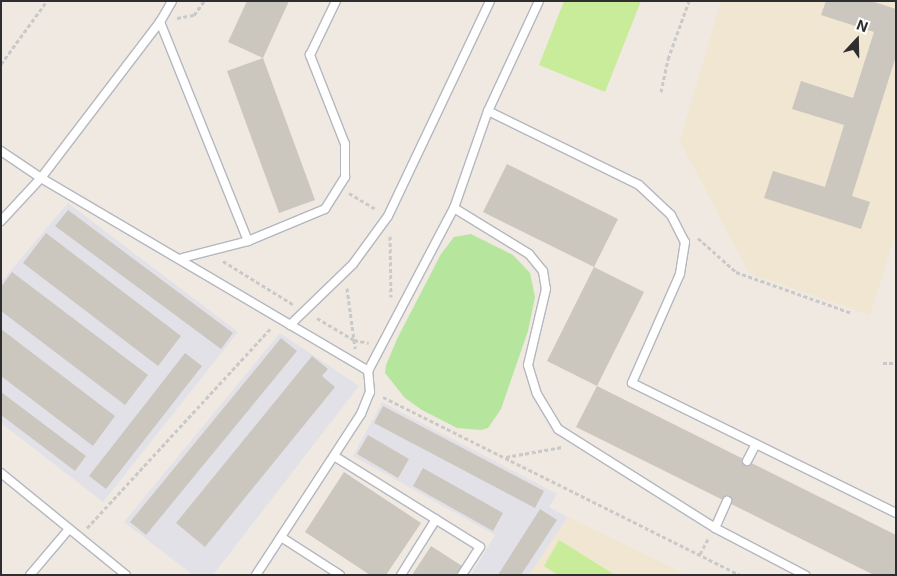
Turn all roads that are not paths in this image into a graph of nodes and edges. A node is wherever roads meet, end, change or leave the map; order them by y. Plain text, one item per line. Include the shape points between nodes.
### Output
1 (172, 1) edge
2 (336, 1) edge
3 (490, 1) edge
4 (539, 1) edge
5 (160, 22) junction
6 (488, 110) junction
7 (1, 151) edge
8 (41, 178) junction
9 (454, 208) junction
10 (1, 221) edge
11 (248, 241) junction
12 (182, 258) junction
13 (290, 325) junction
14 (368, 371) junction
15 (756, 444) junction
16 (334, 456) junction
17 (747, 461) dead end
18 (1, 473) edge
19 (727, 502) dead end
20 (896, 513) edge
21 (436, 519) junction
22 (715, 528) junction
23 (69, 529) junction
24 (280, 537) junction
25 (30, 575) edge
26 (126, 575) edge
27 (256, 575) edge
28 (340, 575) edge
29 (401, 575) edge
30 (462, 575) edge
31 (805, 575) edge

1 - 5 lane
2 - 11 lane via 310,55 345,144 345,177 325,209
3 - 13 lane via 388,216 345,272
4 - 6 lane
5 - 8 lane
5 - 11 lane
6 - 9 lane
6 - 15 lane via 639,185 671,215 685,242 680,274 632,383
7 - 8 lane
8 - 10 lane
8 - 12 lane
9 - 14 lane
9 - 22 lane via 529,254 543,271 546,289 528,365 537,394 558,429
11 - 12 lane
12 - 13 lane
13 - 14 lane
14 - 16 lane via 370,392 361,414
15 - 17 lane
15 - 20 lane
16 - 21 lane
16 - 24 lane
18 - 23 lane
19 - 22 lane
21 - 29 lane
21 - 30 lane via 480,547
22 - 31 lane
23 - 25 lane
23 - 26 lane
24 - 27 lane
24 - 28 lane

